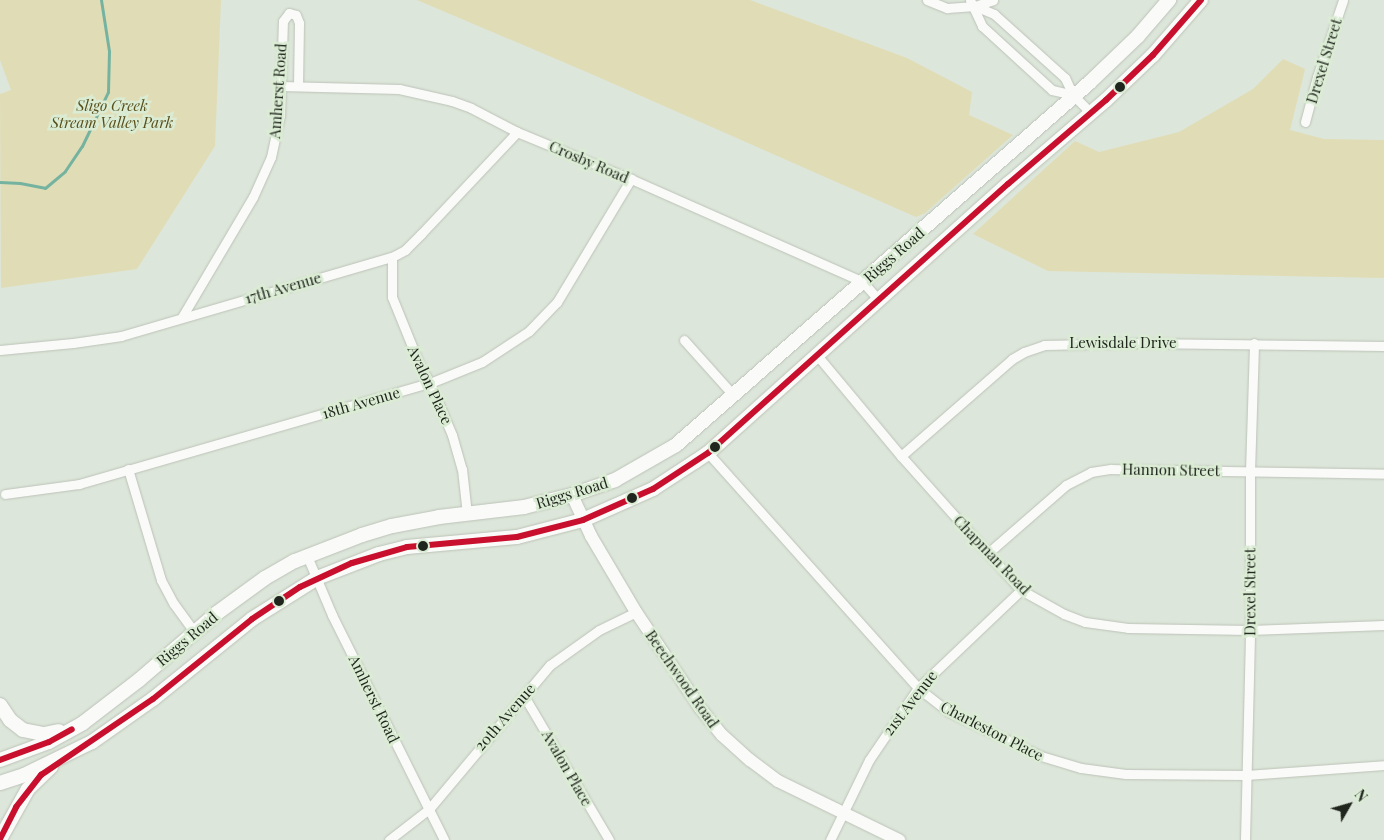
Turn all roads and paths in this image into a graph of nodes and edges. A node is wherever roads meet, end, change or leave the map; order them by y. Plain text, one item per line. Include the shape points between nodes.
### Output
1 (927, 0) edge
2 (993, 0) edge
3 (1169, 0) edge
4 (1201, 0) edge
5 (1343, 0) edge
6 (972, 3) edge
7 (281, 86) junction
8 (298, 86) junction
9 (1073, 95) junction
10 (1091, 113) junction
11 (1305, 122) dead end
12 (518, 132) junction
13 (631, 179) junction
14 (392, 257) junction
15 (863, 282) junction
16 (878, 299) junction
17 (182, 317) junction
18 (684, 340) dead end
19 (1254, 343) junction
20 (1384, 346) edge
21 (0, 350) edge
22 (816, 354) junction
23 (430, 383) junction
24 (734, 396) junction
25 (708, 453) junction
26 (901, 456) junction
27 (128, 469) junction
28 (1250, 472) junction
29 (1384, 474) edge
30 (5, 494) dead end
31 (572, 495) junction
32 (467, 514) junction
33 (583, 520) junction
34 (988, 553) junction
35 (307, 556) junction
36 (317, 578) junction
37 (1021, 590) junction
38 (636, 612) junction
39 (1384, 624) edge
40 (1250, 630) junction
41 (194, 632) junction
42 (918, 688) junction
43 (524, 696) junction
44 (0, 705) edge
45 (83, 722) junction
46 (78, 750) junction
47 (0, 760) edge
48 (1384, 765) edge
49 (1246, 775) junction
50 (0, 783) edge
51 (429, 809) junction
52 (844, 813) junction
53 (0, 838) edge
54 (6, 840) edge
55 (389, 840) edge
56 (444, 840) edge
57 (609, 840) edge
58 (830, 840) edge
59 (899, 840) edge
60 (1245, 840) edge

1 - 6 street via 947,8
2 - 6 street
3 - 9 main road, Riggs Road via 1134,40
4 - 10 main road, Riggs Road via 1153,55
5 - 11 street, Drexel Street
6 - 9 street via 994,14 1065,78
6 - 9 street via 982,26 1052,90
7 - 8 street, Crosby Road
7 - 8 street, Amherst Road via 283,21 292,12 299,23
7 - 17 street, Amherst Road via 277,137 271,157 253,197
8 - 12 street, Crosby Road via 399,89 434,96 471,108
9 - 10 street
9 - 15 main road, Riggs Road
10 - 16 main road, Riggs Road
12 - 13 street, Crosby Road
12 - 14 street, 17th Avenue via 422,234
13 - 15 street, Crosby Road
13 - 23 street, 18th Avenue via 565,291 538,322 482,362
14 - 17 street, 17th Avenue
14 - 23 street, Avalon Place via 392,297
15 - 16 street, Crosby Road
15 - 24 main road, Riggs Road
16 - 22 main road, Riggs Road
17 - 21 street, 17th Avenue via 99,340
18 - 24 street
19 - 20 street, Lewisdale Drive
19 - 26 street, Lewisdale Drive via 1060,343 1034,348 1012,359
19 - 28 street, Drexel Street
22 - 25 main road, Riggs Road
22 - 26 street, Chapman Road
23 - 27 street, 18th Avenue
23 - 32 street, Avalon Place via 457,450
24 - 31 main road, Riggs Road via 658,457 615,480
25 - 33 main road, Riggs Road via 652,489
25 - 42 street, Charleston Place
26 - 34 street, Chapman Road
27 - 30 street, 18th Avenue via 68,487
27 - 41 street via 161,580
28 - 29 street, Hannon Street
28 - 34 street, Hannon Street via 1111,469 1083,475 1066,485
28 - 40 street, Drexel Street
31 - 32 main road, Riggs Road via 524,507
31 - 33 street, Beechwood Road
32 - 35 main road, Riggs Road via 392,526
33 - 36 main road, Riggs Road via 518,536 406,547
33 - 38 street, Beechwood Road
34 - 37 street, Chapman Road
35 - 36 street, Amherst Road
35 - 41 main road, Riggs Road via 265,578
36 - 46 main road, Riggs Road via 252,619 153,699
36 - 51 street, Amherst Road via 332,615
37 - 40 street, Chapman Road via 1064,614 1104,626
37 - 42 street, 21st Avenue
38 - 43 street, 20th Avenue via 599,630 560,656
38 - 52 street, Beechwood Road via 700,708 722,735 778,781
39 - 40 street, Chapman Road
40 - 49 street, Drexel Street
41 - 45 main road, Riggs Road via 139,680
42 - 49 street, Charleston Place via 949,712 1066,764 1126,774
42 - 52 street, 21st Avenue via 879,744
43 - 51 street, 20th Avenue
43 - 57 street, Avalon Place
44 - 45 main road via 14,724 28,732 44,734
45 - 47 main road, Riggs Road via 49,742
46 - 50 main road, Riggs Road
46 - 53 main road via 28,789
48 - 49 street, Charleston Place
49 - 60 street, Drexel Street
51 - 55 street, 20th Avenue
51 - 56 street, Amherst Road
52 - 58 street, 21st Avenue
52 - 59 street, Beechwood Road
53 - 54 street

